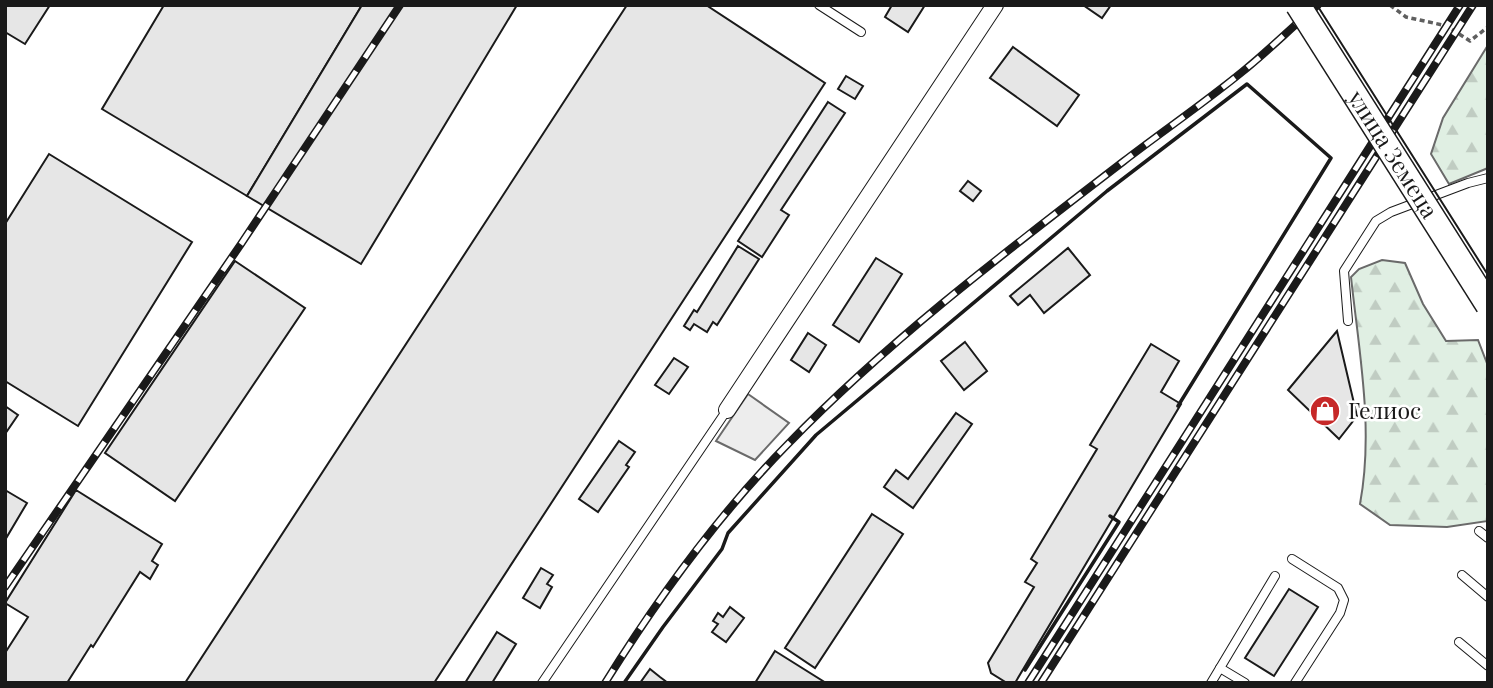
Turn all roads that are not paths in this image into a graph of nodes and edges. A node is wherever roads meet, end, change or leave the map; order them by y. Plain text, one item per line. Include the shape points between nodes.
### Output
1 (819, 5) edge
2 (995, 5) edge
3 (1298, 5) edge
4 (862, 32) dead end
5 (1488, 178) edge
6 (1488, 305) edge
7 (1349, 321) dead end
8 (727, 410) joint
9 (1479, 531) dead end
10 (1488, 538) edge
11 (1292, 559) dead end
12 (1462, 575) dead end
13 (1275, 576) dead end
14 (1488, 597) edge
15 (1459, 642) dead end
16 (1488, 666) edge
17 (1220, 668) junction
18 (542, 683) edge
19 (1211, 683) edge
20 (1245, 683) edge
21 (1294, 683) edge

1 - 4 lane
2 - 8 street
3 - 6 main road, улица Земеца, bridge
5 - 7 lane via 1376,221 1344,271
8 - 18 lane
9 - 10 lane
11 - 21 lane via 1338,588 1344,600
12 - 14 lane
13 - 17 lane
15 - 16 lane
17 - 19 lane
17 - 20 lane

